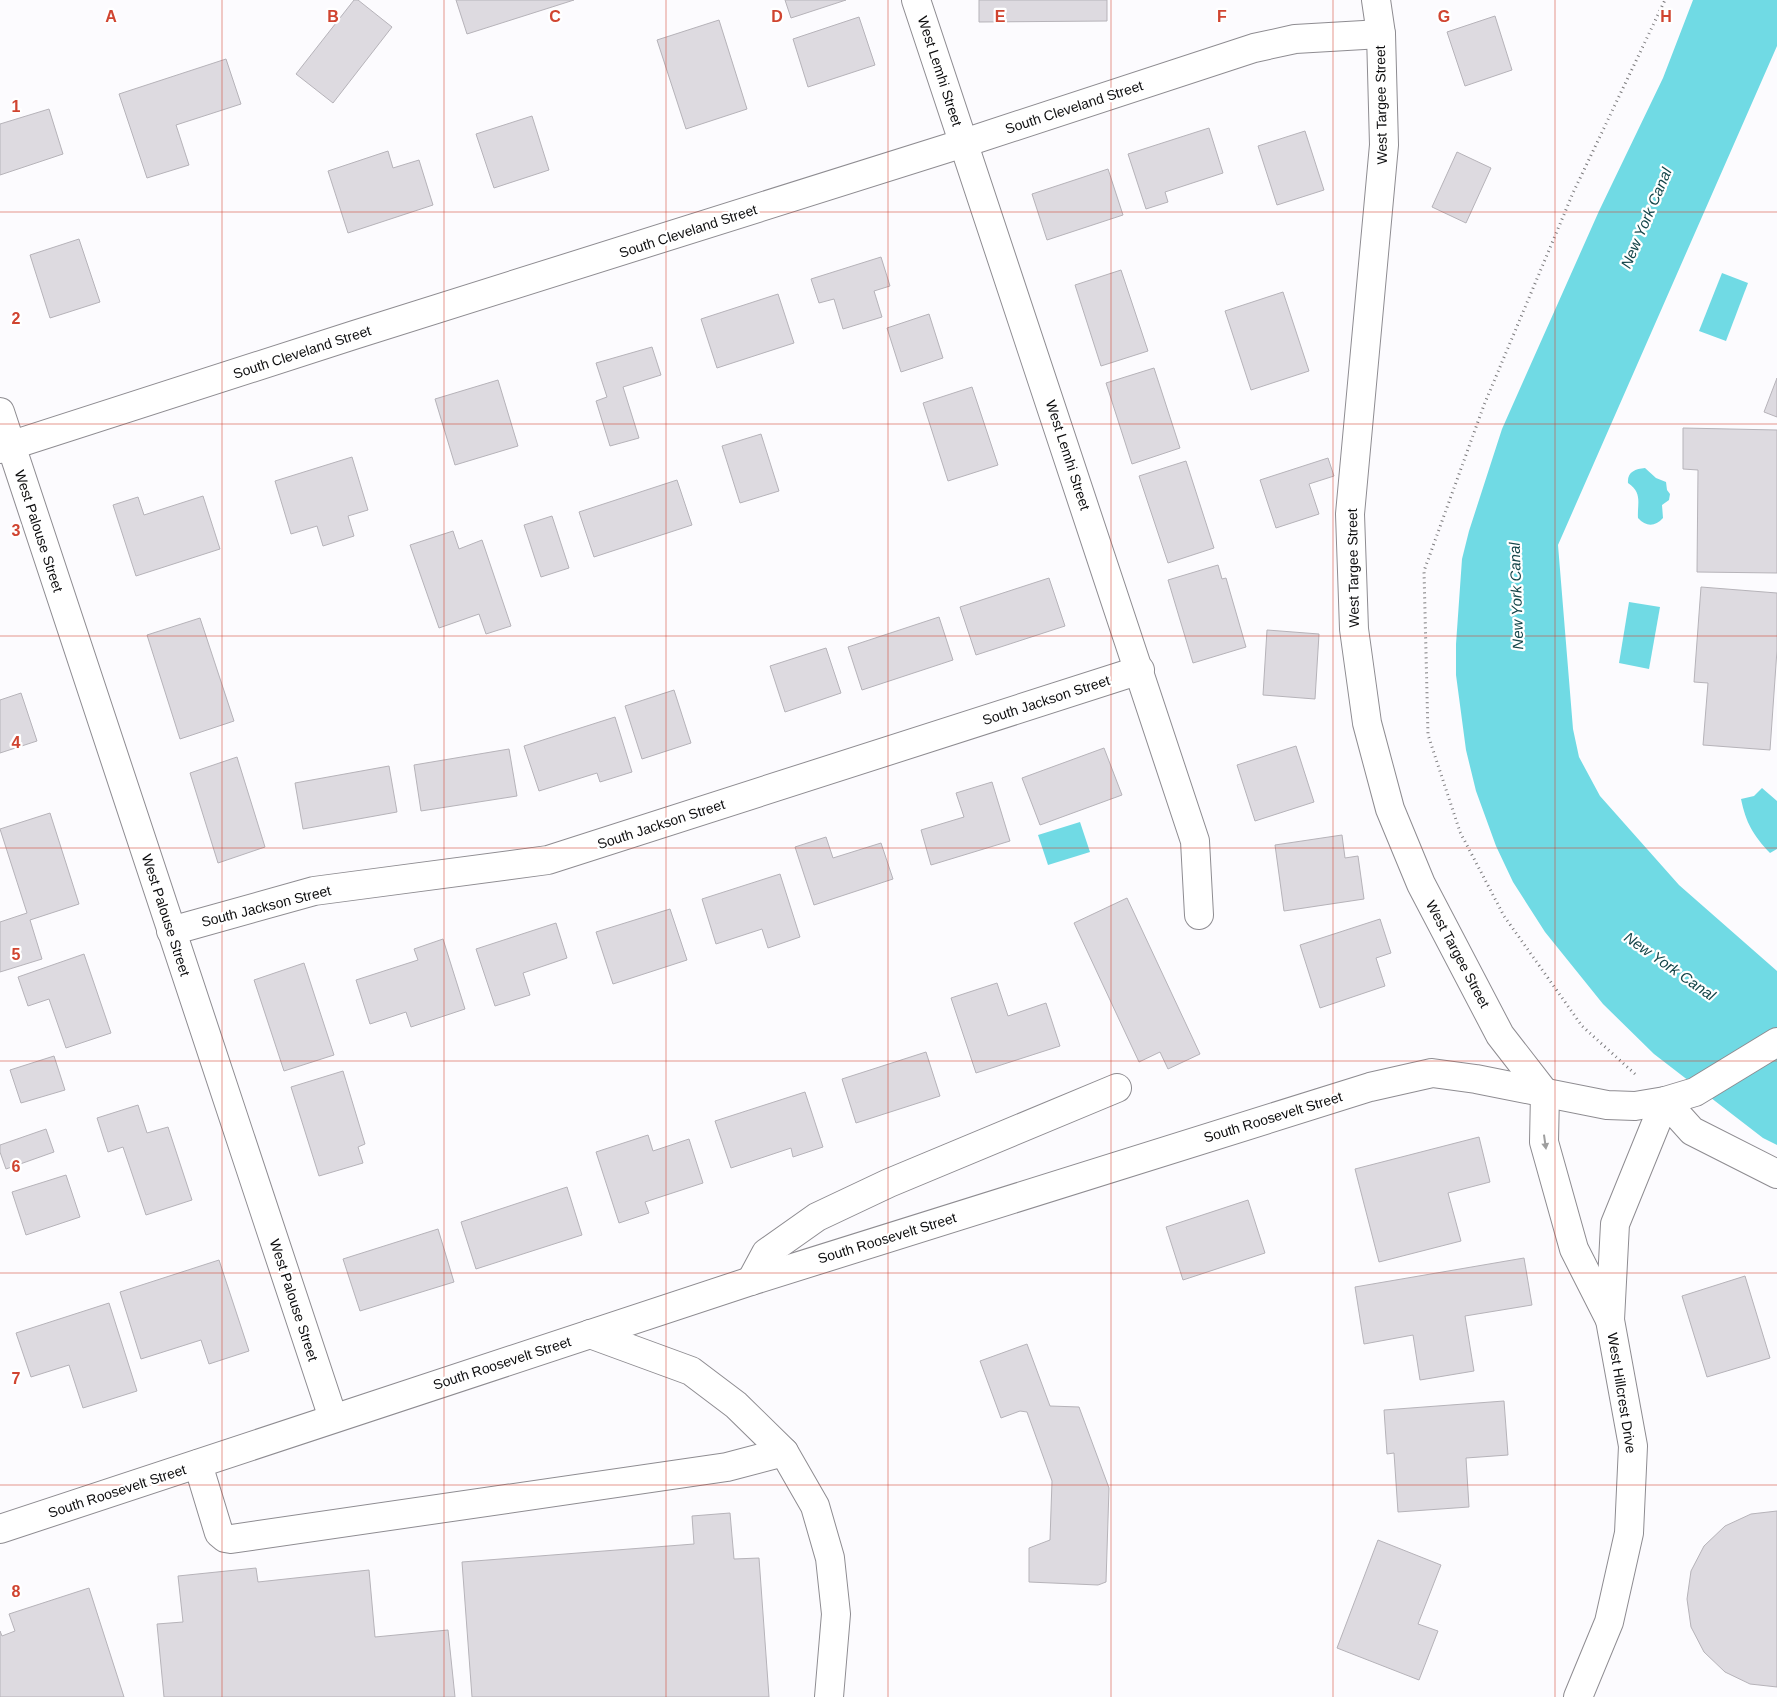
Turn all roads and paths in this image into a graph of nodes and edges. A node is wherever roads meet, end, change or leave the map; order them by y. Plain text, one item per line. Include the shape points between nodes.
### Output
1 (916, 0) edge
2 (1376, 0) edge
3 (1665, 0) edge
4 (1380, 34) junction
5 (964, 143) junction
6 (0, 412) edge
7 (5, 447) edge
8 (1140, 670) junction
9 (1199, 915) dead end
10 (171, 931) junction
11 (1777, 1042) edge
12 (1117, 1088) dead end
13 (1545, 1093) junction
14 (1665, 1101) junction
15 (1777, 1174) edge
16 (750, 1281) junction
17 (1610, 1320) junction
18 (590, 1334) junction
19 (333, 1418) junction
20 (784, 1452) junction
21 (198, 1464) junction
22 (0, 1529) edge
23 (829, 1697) edge
24 (1578, 1697) edge

1 - 5 street, West Lemhi Street
2 - 4 street, West Targee Street
3 - 14 path via 1573,193 1484,405 1424,571 1428,735 1460,832 1504,916 1582,1026
4 - 5 street, South Cleveland Street via 1295,39 1254,48
4 - 13 street, West Targee Street via 1384,146 1350,514 1354,629 1367,723 1390,808 1421,884 1500,1035
5 - 7 street, South Cleveland Street
5 - 8 street, West Lemhi Street
6 - 7 street, West Palouse Street
7 - 10 street, West Palouse Street
8 - 9 street, West Lemhi Street via 1195,841
8 - 10 street, South Jackson Street via 548,860 314,891
10 - 19 street, West Palouse Street
11 - 14 street, South Roosevelt Street via 1695,1092
12 - 16 street via 889,1183 817,1217 766,1254
13 - 14 street, South Roosevelt Street via 1607,1105 1635,1106
13 - 16 street, South Roosevelt Street via 1432,1074 1370,1087
13 -> 17 street, West Hillcrest Drive via 1544,1142 1574,1250
14 - 15 street via 1692,1131
14 - 17 street, West Hillcrest Drive via 1614,1224
16 - 18 street, South Roosevelt Street
17 - 24 street, West Hillcrest Drive via 1633,1446 1630,1533 1609,1622
18 - 19 street, South Roosevelt Street
18 - 20 street via 691,1371 736,1405
19 - 21 street, South Roosevelt Street
20 - 21 street via 727,1467 232,1539 219,1533
20 - 23 street via 815,1506 830,1558 836,1614
21 - 22 street, South Roosevelt Street

